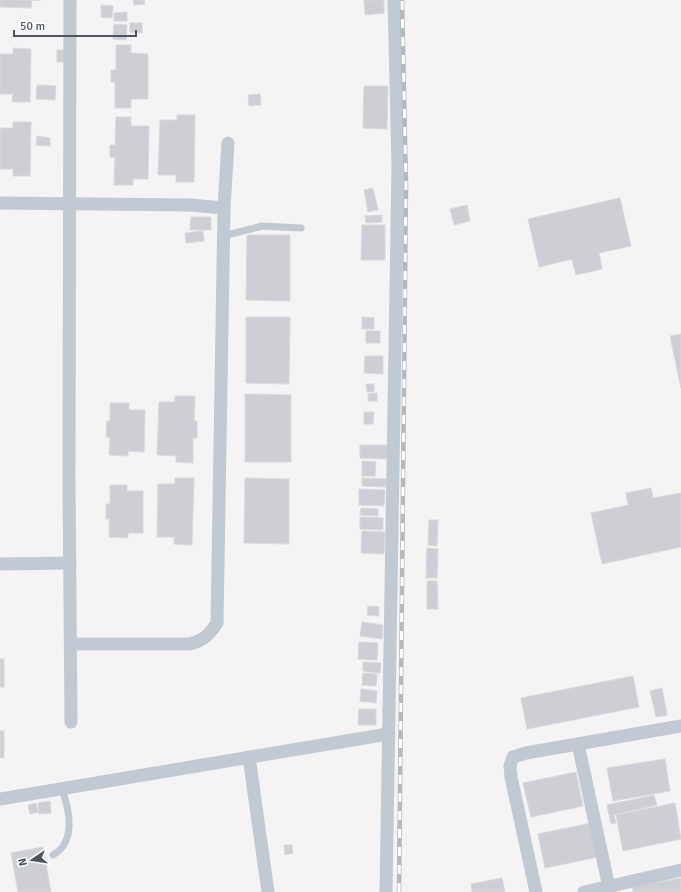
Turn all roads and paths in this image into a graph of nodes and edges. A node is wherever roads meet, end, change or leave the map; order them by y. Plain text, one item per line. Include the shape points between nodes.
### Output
1 (70, 0) edge
2 (394, 0) edge
3 (228, 143) dead end
4 (0, 203) edge
5 (70, 203) junction
6 (224, 208) junction
7 (301, 228) dead end
8 (224, 236) junction
9 (70, 563) junction
10 (0, 564) edge
11 (71, 644) junction
12 (72, 722) dead end
13 (681, 726) edge
14 (388, 734) junction
15 (578, 744) junction
16 (249, 757) junction
17 (62, 790) junction
18 (0, 799) edge
19 (53, 855) dead end
20 (681, 870) edge
21 (610, 889) edge
22 (268, 892) edge
23 (386, 892) edge
24 (536, 892) edge
25 (584, 892) edge

1 - 5 street
2 - 14 street via 398,166
3 - 6 street
4 - 5 street
5 - 6 street
5 - 9 street
6 - 8 street
7 - 8 lane via 262,226
8 - 11 street via 217,623 201,641 189,644
9 - 10 street
9 - 11 street
11 - 12 street
13 - 15 street
14 - 16 street
14 - 23 street
15 - 21 street
15 - 24 street via 513,757 510,766
16 - 17 street
16 - 22 street
17 - 18 street
17 - 19 lane via 66,802 69,835 59,852
20 - 21 street
21 - 25 street

